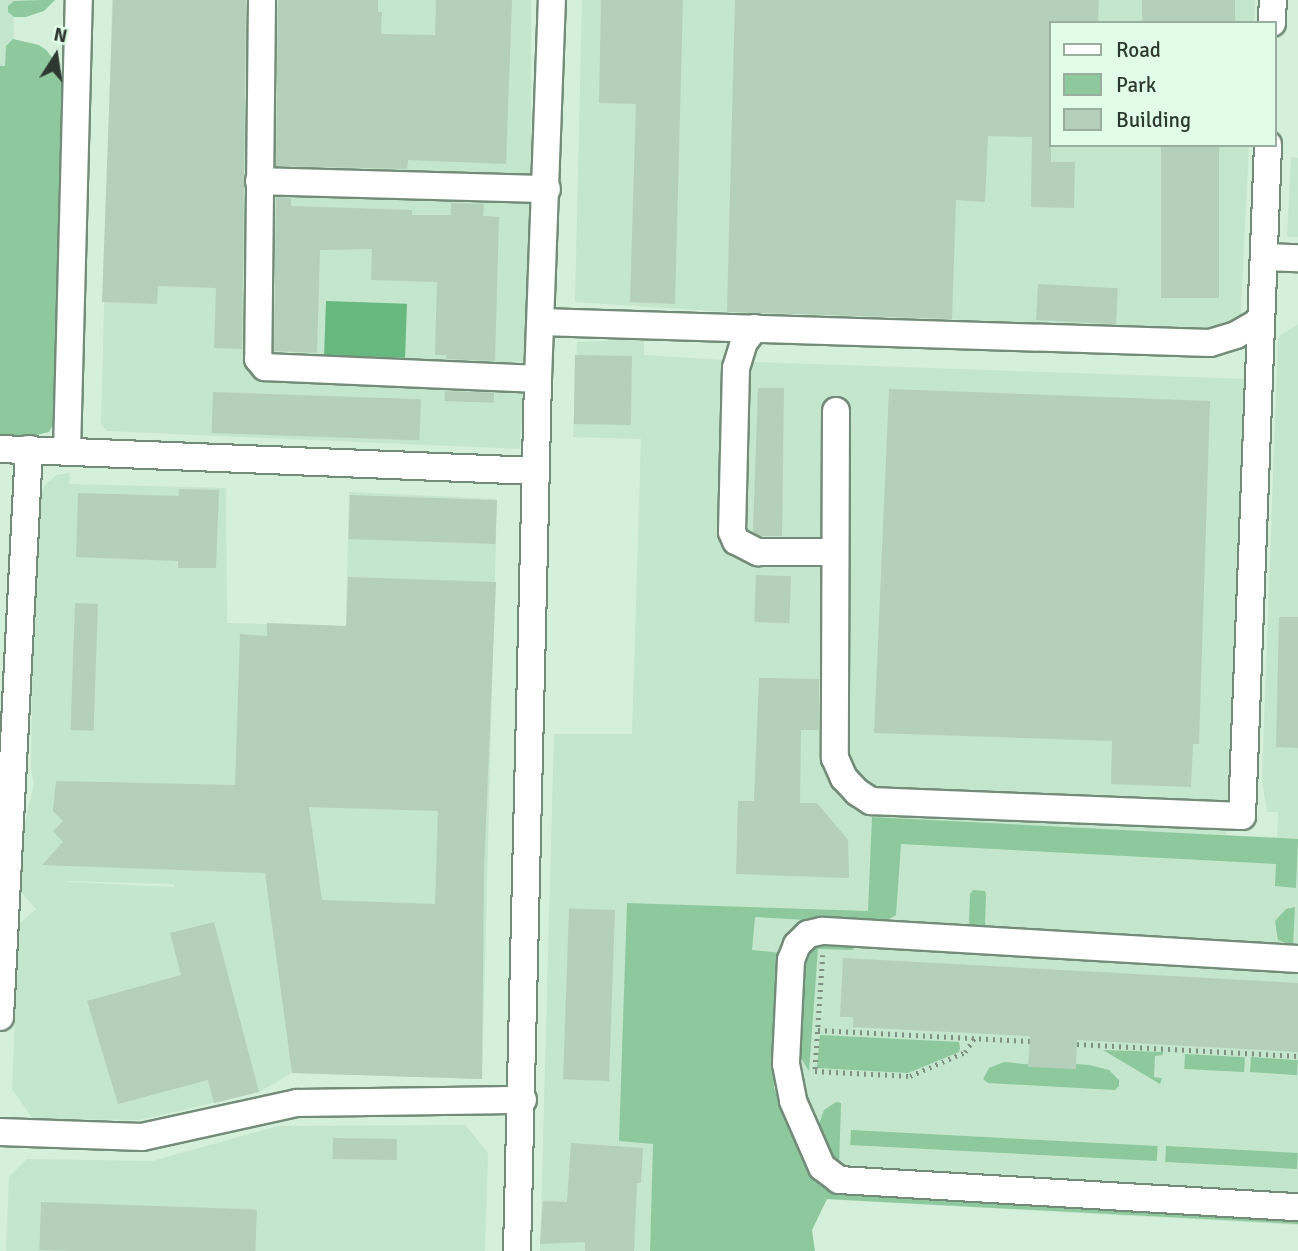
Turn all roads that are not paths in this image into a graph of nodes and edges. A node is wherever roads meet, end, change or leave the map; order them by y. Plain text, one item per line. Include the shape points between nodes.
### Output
1 (79, 0) edge
2 (262, 0) edge
3 (552, 0) edge
4 (1273, 0) edge
5 (1272, 21) edge
6 (1268, 147) edge
7 (259, 181) junction
8 (547, 189) junction
9 (1264, 257) junction
10 (1298, 258) edge
11 (1260, 321) junction
12 (541, 322) junction
13 (755, 328) junction
14 (538, 379) junction
15 (836, 411) dead end
16 (0, 449) edge
17 (29, 449) junction
18 (67, 452) junction
19 (536, 471) junction
20 (835, 552) junction
21 (1298, 959) edge
22 (0, 1017) edge
23 (523, 1100) junction
24 (0, 1132) edge
25 (1298, 1207) edge
26 (517, 1251) edge

1 - 18 lane
2 - 7 lane
3 - 8 lane
4 - 5 lane
6 - 9 lane
7 - 8 lane
7 - 14 lane via 256,348 265,367
8 - 12 lane
9 - 10 lane
9 - 11 lane
11 - 13 lane via 1210,343
11 - 20 lane via 1242,816 871,801 857,792 835,758
12 - 13 lane
12 - 14 lane
13 - 20 lane via 744,342 736,368 732,532 736,541 758,552
14 - 19 lane
15 - 20 lane
16 - 17 lane
17 - 18 lane
17 - 22 lane
18 - 19 lane
19 - 23 lane
21 - 25 lane via 822,931 808,934 797,945 792,960 786,1064 793,1101 822,1167 839,1181
23 - 24 lane via 297,1103 142,1137
23 - 26 lane

